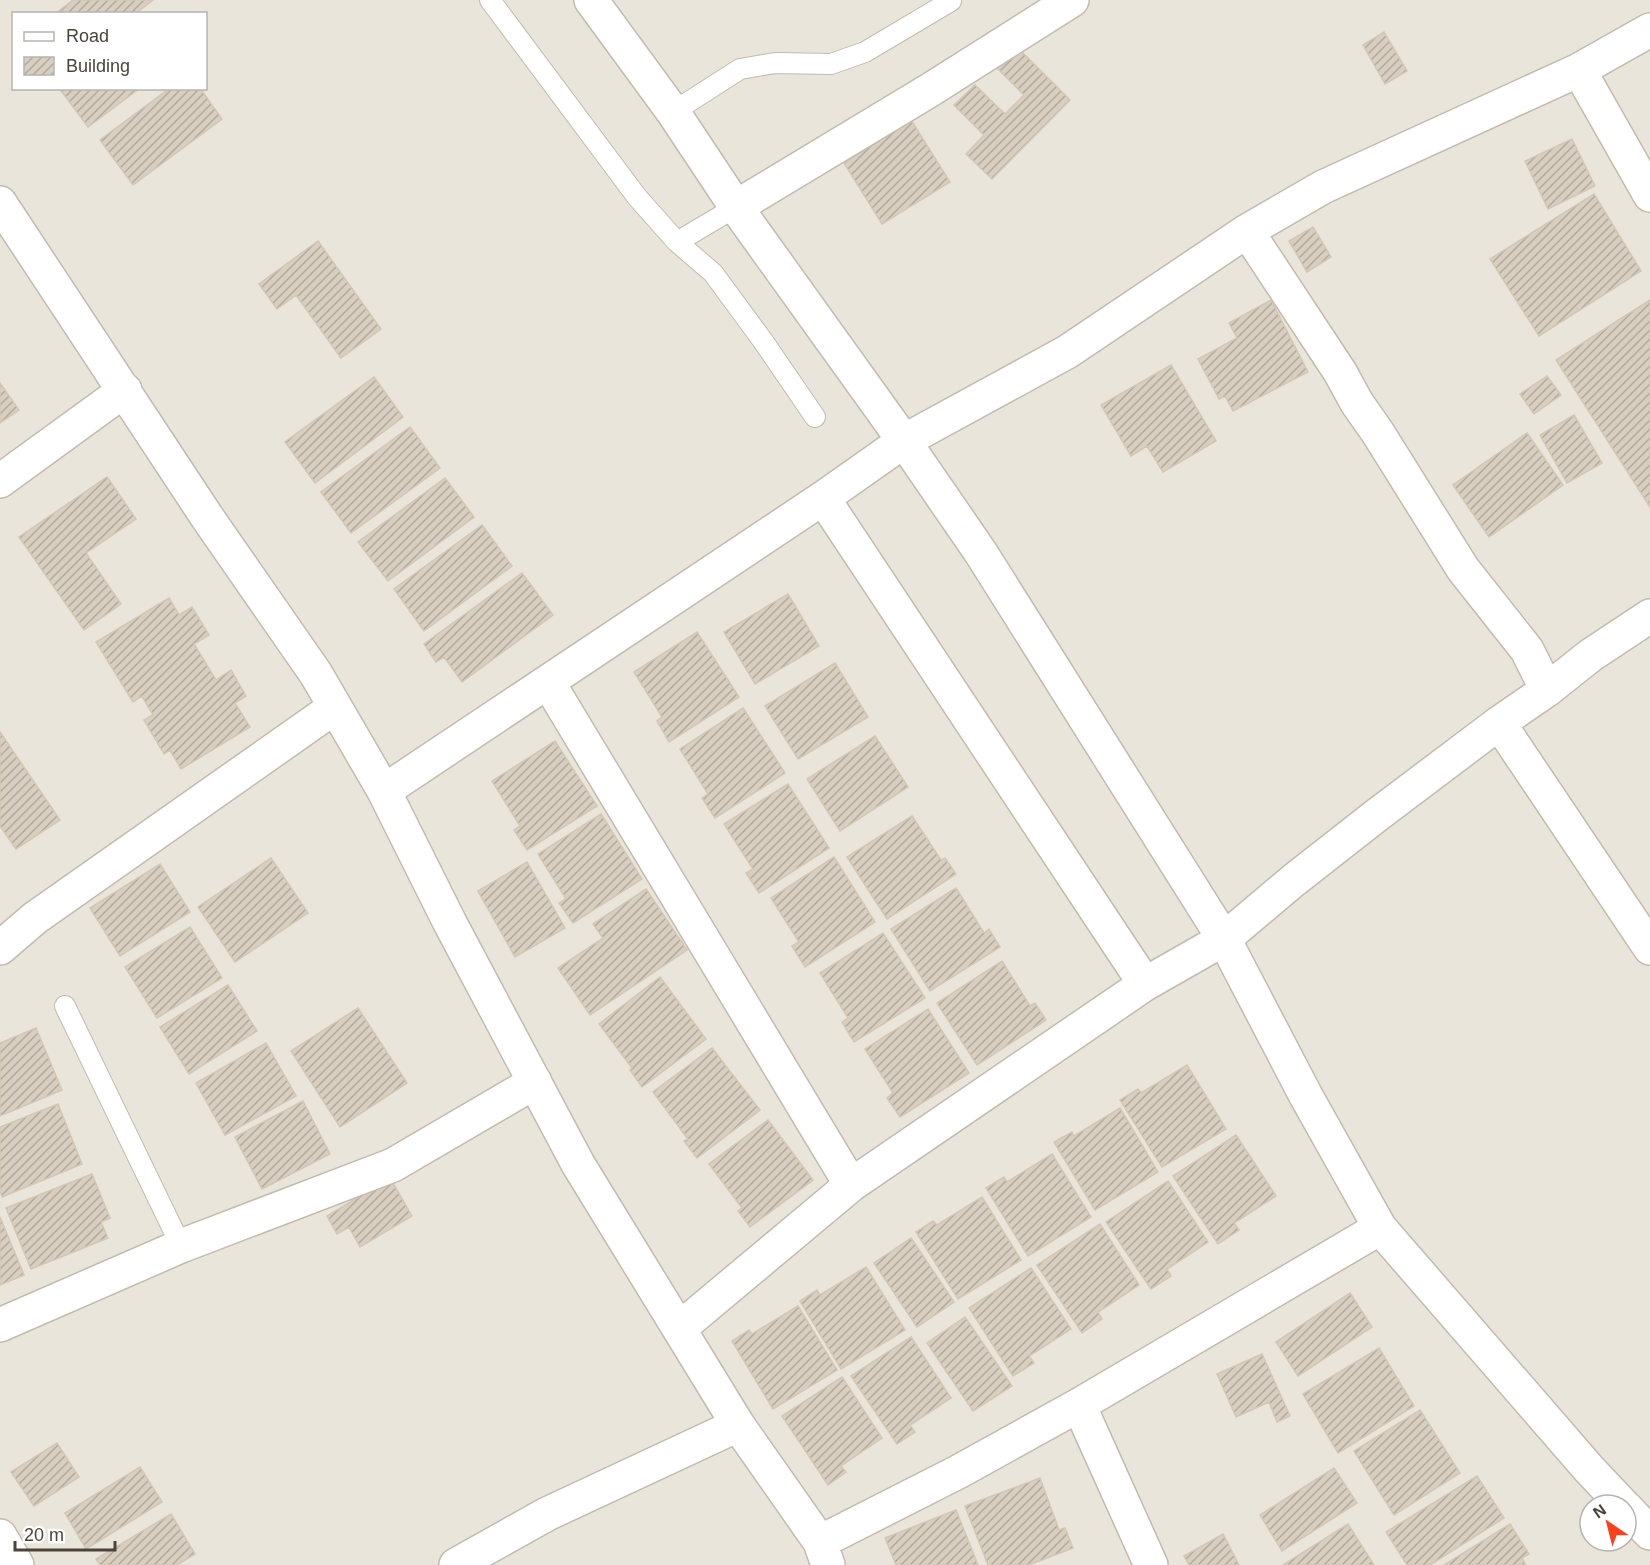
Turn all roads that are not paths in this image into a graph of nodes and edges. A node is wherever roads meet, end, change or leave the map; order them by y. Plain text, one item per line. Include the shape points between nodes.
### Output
1 (490, 0) edge
2 (591, 0) edge
3 (1072, 0) edge
4 (951, 1) edge
5 (1650, 30) edge
6 (1579, 70) junction
7 (673, 112) junction
8 (1650, 195) edge
9 (0, 203) edge
10 (736, 207) junction
11 (1247, 231) junction
12 (677, 242) junction
13 (125, 390) junction
14 (815, 417) dead end
15 (903, 441) junction
16 (0, 481) edge
17 (823, 498) junction
18 (1650, 616) edge
19 (548, 682) junction
20 (1547, 690) junction
21 (335, 707) junction
22 (1499, 723) junction
23 (384, 791) junction
24 (1224, 939) junction
25 (0, 948) edge
26 (1650, 948) edge
27 (1145, 984) junction
28 (65, 1006) dead end
29 (535, 1082) junction
30 (851, 1185) junction
31 (1380, 1228) junction
32 (181, 1246) junction
33 (0, 1325) edge
34 (680, 1328) junction
35 (1079, 1405) junction
36 (738, 1425) junction
37 (1613, 1493) edge
38 (1638, 1520) edge
39 (1650, 1533) edge
40 (0, 1536) edge
41 (824, 1553) edge
42 (17, 1565) edge
43 (456, 1565) edge
44 (1151, 1565) edge

1 - 12 lane via 637,197
2 - 7 street
3 - 10 street
4 - 7 lane via 866,52 831,64 775,63 740,69
5 - 6 street
6 - 8 street
6 - 11 street via 1323,187
7 - 10 street
9 - 13 street
10 - 12 lane
10 - 15 street
11 - 15 street via 1067,352
11 - 20 street via 1463,569 1527,650
12 - 14 lane via 713,273
13 - 16 street
13 - 21 street
15 - 17 street
15 - 24 street via 981,553
17 - 19 street
17 - 27 street
18 - 20 street
19 - 23 street
19 - 30 street
20 - 22 street
21 - 23 street
21 - 25 street via 45,911
22 - 24 street via 1360,827
22 - 26 street
23 - 29 street
24 - 27 street
24 - 31 street
27 - 30 street
28 - 32 lane
29 - 32 street via 393,1165
29 - 34 street via 578,1164
30 - 34 street
31 - 35 street
31 - 37 street
32 - 33 street
34 - 36 street
35 - 41 street
35 - 44 street
36 - 41 street
36 - 43 street via 547,1514
38 - 39 street
40 - 42 street

